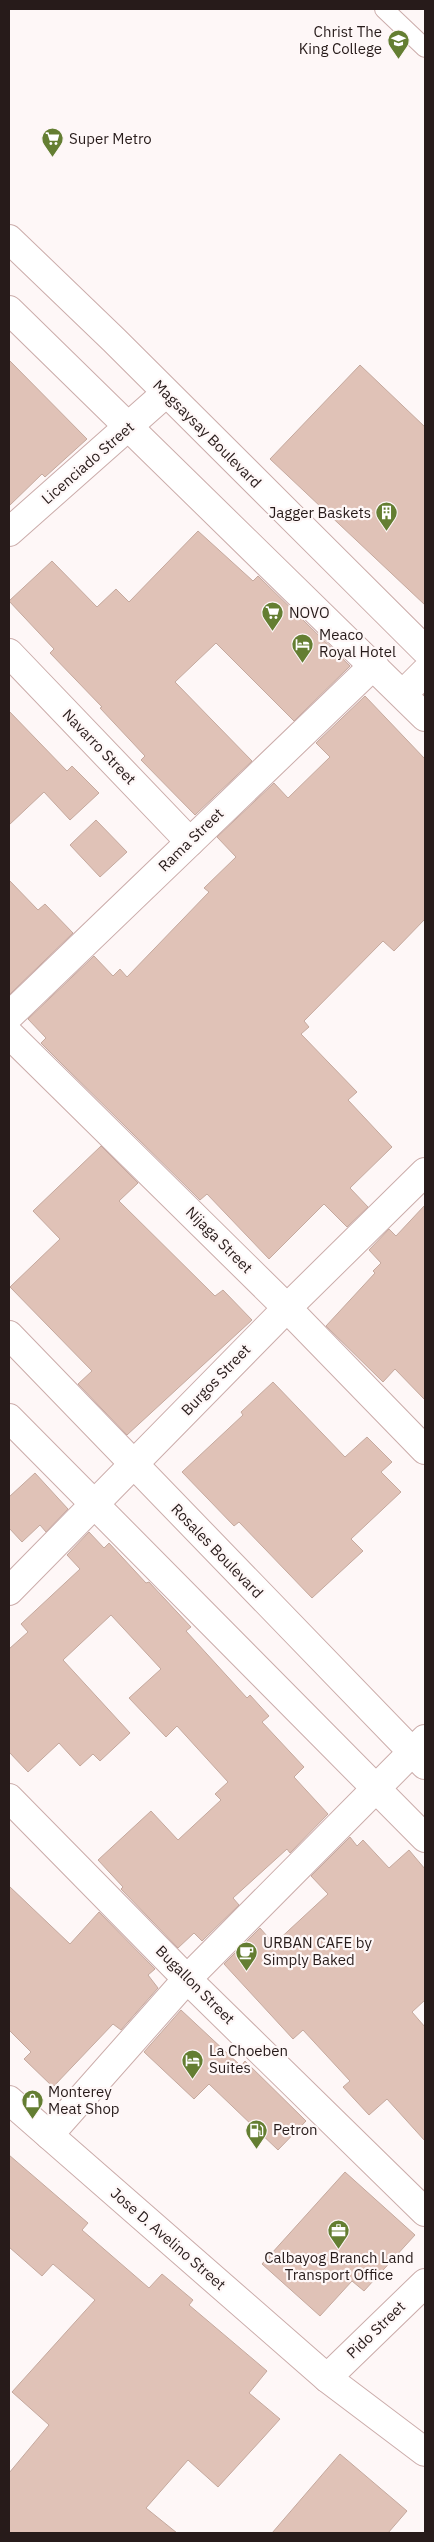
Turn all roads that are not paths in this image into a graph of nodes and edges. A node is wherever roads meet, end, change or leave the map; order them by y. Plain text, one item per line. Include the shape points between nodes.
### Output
1 (384, 9) edge
2 (425, 48) edge
3 (9, 239) edge
4 (9, 310) edge
5 (166, 394) junction
6 (127, 428) junction
7 (9, 532) edge
8 (425, 650) edge
9 (9, 653) edge
10 (374, 665) junction
11 (425, 672) edge
12 (403, 694) junction
13 (425, 717) edge
14 (190, 842) junction
15 (9, 1016) edge
16 (9, 1034) edge
17 (425, 1172) edge
18 (287, 1308) junction
19 (9, 1335) edge
20 (9, 1418) edge
21 (425, 1450) edge
22 (133, 1464) junction
23 (94, 1504) junction
24 (9, 1592) edge
25 (421, 1752) edge
26 (377, 1790) junction
27 (9, 1798) edge
28 (425, 1838) edge
29 (188, 1979) junction
30 (9, 2100) edge
31 (49, 2135) junction
32 (425, 2212) edge
33 (425, 2283) edge
34 (327, 2378) junction
35 (425, 2452) edge

1 - 2 lane
3 - 5 street, Magsaysay Boulevard
4 - 6 street
5 - 6 street, Licenciado Street
5 - 8 street, Magsaysay Boulevard
6 - 7 street, Licenciado Street
6 - 10 street
9 - 14 street, Navarro Street
10 - 12 street
10 - 14 street, Rama Street
11 - 12 street
12 - 13 street
14 - 15 street, Rama Street
16 - 18 street, Nijaga Street
17 - 18 street, Burgos Street
18 - 21 street, Nijaga Street
18 - 22 street, Burgos Street
19 - 22 street, Rosales Boulevard
20 - 23 street
22 - 23 street, Burgos Street
22 - 25 street, Rosales Boulevard
23 - 24 street, Burgos Street
23 - 26 street
25 - 26 street
26 - 28 street
26 - 29 street
27 - 29 street, Bugallon Street
29 - 31 street
29 - 32 street, Bugallon Street
30 - 31 street, Jose D. Avelino Street
31 - 34 street, Jose D. Avelino Street
33 - 34 street, Pido Street
34 - 35 street, Jose D. Avelino Street

